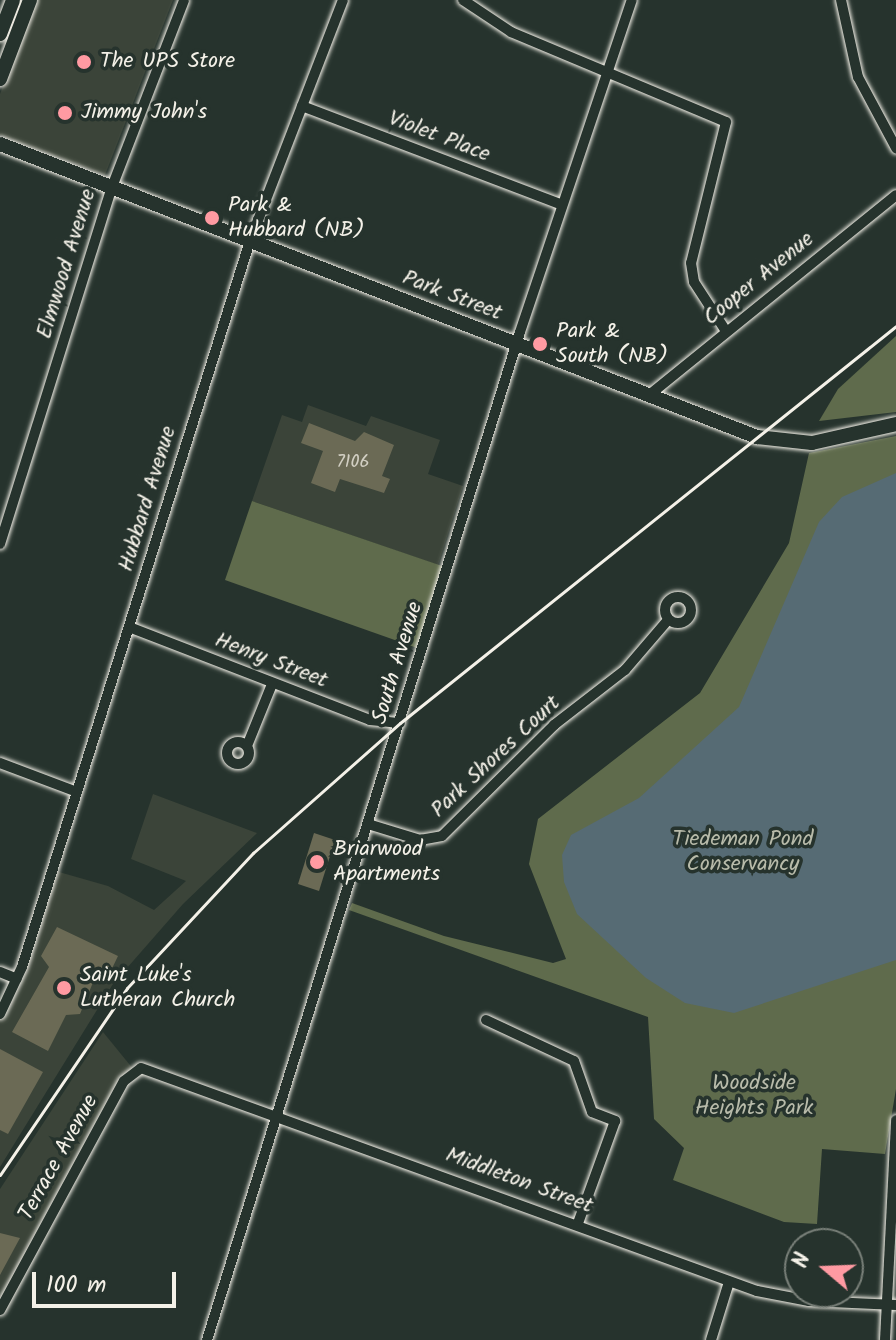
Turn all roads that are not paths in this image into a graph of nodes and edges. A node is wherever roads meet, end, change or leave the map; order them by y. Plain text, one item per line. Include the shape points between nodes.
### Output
1 (13, 0) edge
2 (30, 0) edge
3 (184, 0) edge
4 (343, 0) edge
5 (463, 0) edge
6 (632, 0) edge
7 (841, 0) edge
8 (0, 34) edge
9 (609, 71) junction
10 (0, 79) edge
11 (302, 106) junction
12 (0, 144) edge
13 (896, 148) edge
14 (112, 187) junction
15 (896, 195) edge
16 (562, 205) junction
17 (250, 241) junction
18 (726, 331) junction
19 (518, 345) junction
20 (648, 396) junction
21 (896, 424) edge
22 (0, 544) edge
23 (667, 621) dead end
24 (129, 627) junction
25 (272, 684) junction
26 (400, 723) junction
27 (247, 746) dead end
28 (0, 763) edge
29 (77, 792) junction
30 (368, 824) junction
31 (0, 972) edge
32 (17, 979) junction
33 (0, 1014) edge
34 (486, 1020) dead end
35 (134, 1070) joint
36 (277, 1117) junction
37 (896, 1120) edge
38 (895, 1165) edge
39 (578, 1223) junction
40 (729, 1282) junction
41 (893, 1304) edge
42 (0, 1310) edge
43 (207, 1340) edge
44 (711, 1340) edge
45 (885, 1340) edge

1 - 8 main road
2 - 10 main road
3 - 14 street, Elmwood Avenue
4 - 11 street, Hubbard Avenue
5 - 9 street via 511,32
6 - 9 street, South Avenue
7 - 13 street via 858,77
9 - 16 street, South Avenue
9 - 18 street via 721,117 727,131 691,263 694,282
11 - 16 street, Violet Place
11 - 17 street, Hubbard Avenue
12 - 14 main road, Park Street
14 - 17 main road, Park Street
14 - 22 street, Elmwood Avenue
15 - 18 street, Cooper Avenue
16 - 19 street, South Avenue
17 - 19 main road, Park Street
17 - 24 street, Hubbard Avenue
18 - 20 street, Cooper Avenue
19 - 20 main road, Park Street
19 - 26 street, South Avenue
20 - 21 main road, Park Street via 774,441 812,443
23 - 30 street, Park Shores Court via 625,670 554,725 442,836 420,840
24 - 25 street, Henry Street
24 - 29 street, Hubbard Avenue
25 - 26 street, Henry Street via 370,720
25 - 27 street
26 - 30 street, South Avenue
28 - 29 street
29 - 32 street, Hubbard Avenue
30 - 36 street, South Avenue
31 - 32 street
32 - 33 street, Hubbard Avenue
34 - 39 street via 574,1061 592,1112 615,1121
35 - 36 street, Middleton Street
35 - 42 street, Terrace Avenue
36 - 39 street, Middleton Street
36 - 43 street, South Avenue
37 - 38 street
38 - 41 street
39 - 40 street, Middleton Street
40 - 41 street, Middleton Street via 783,1299
40 - 44 street
41 - 45 street

